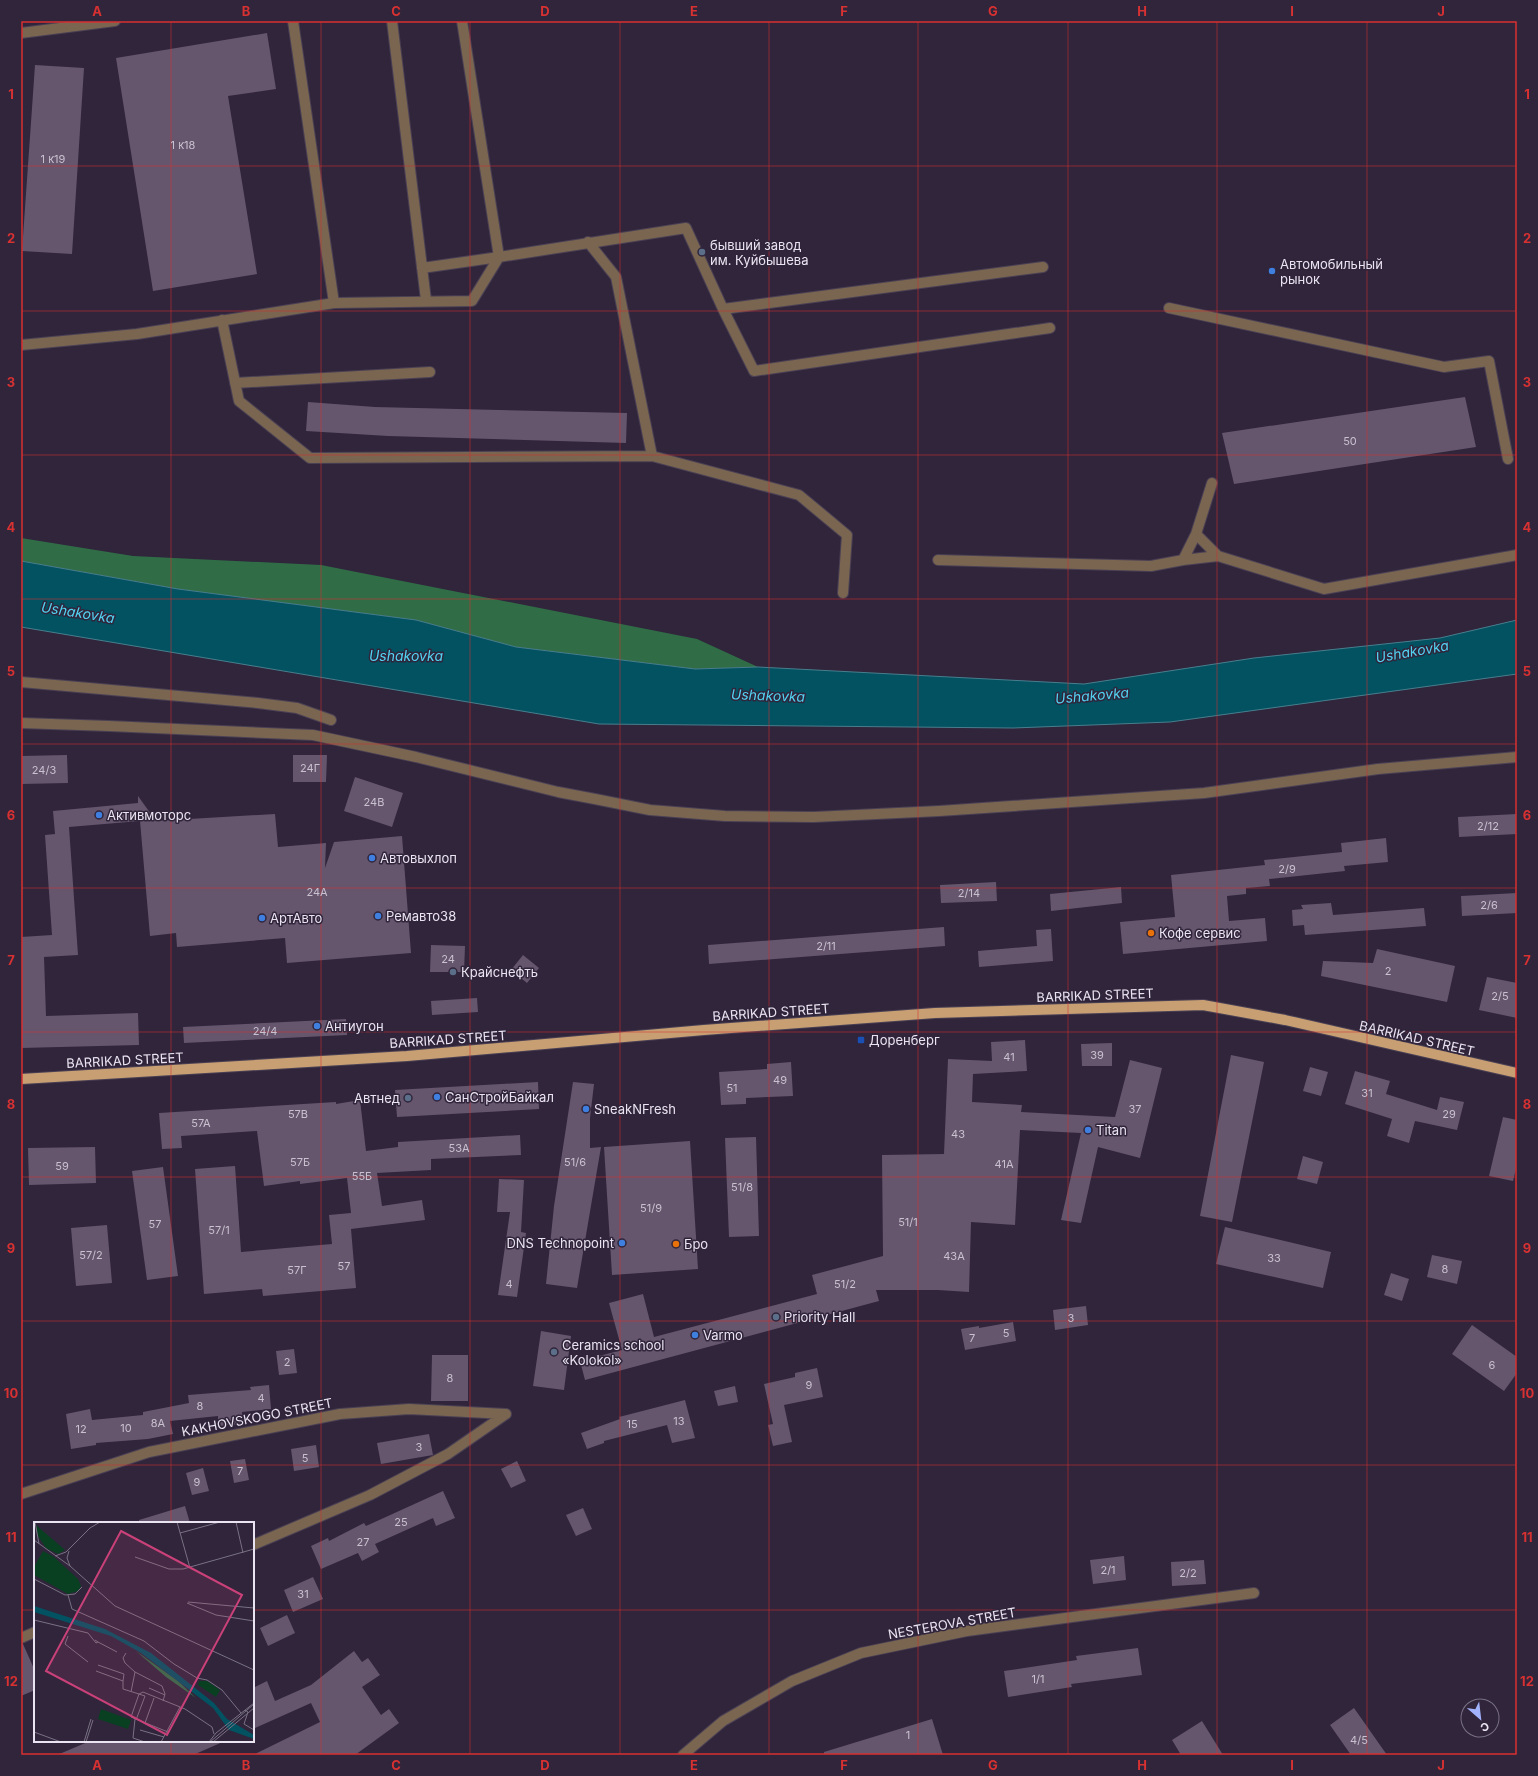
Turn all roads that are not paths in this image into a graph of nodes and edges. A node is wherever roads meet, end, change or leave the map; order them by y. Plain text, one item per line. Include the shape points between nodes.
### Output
1 (115, 21) edge
2 (293, 21) edge
3 (392, 21) edge
4 (462, 21) edge
5 (21, 33) edge
6 (588, 242) junction
7 (499, 257) junction
8 (1043, 267) dead end
9 (422, 268) junction
10 (426, 300) dead end
11 (334, 303) junction
12 (1169, 308) dead end
13 (723, 309) junction
14 (222, 320) junction
15 (1050, 328) dead end
16 (21, 345) edge
17 (430, 372) dead end
18 (235, 383) junction
19 (652, 456) junction
20 (1508, 459) dead end
21 (1212, 483) dead end
22 (1196, 534) junction
23 (1517, 555) edge
24 (1218, 556) junction
25 (938, 560) dead end
26 (1183, 560) junction
27 (843, 593) dead end
28 (21, 682) edge
29 (331, 720) dead end
30 (21, 724) edge
31 (1517, 757) edge
32 (1517, 1073) edge
33 (21, 1079) edge
34 (21, 1494) edge
35 (254, 1545) edge
36 (1254, 1593) dead end
37 (34, 1632) edge
38 (21, 1638) edge
39 (683, 1755) edge

1 - 5 street
2 - 11 street
3 - 9 street
4 - 7 street
6 - 7 street
6 - 13 street via 686,228
6 - 19 street via 616,277
7 - 9 street
7 - 11 street via 472,301
8 - 13 street
9 - 10 street
11 - 14 street
12 - 20 street via 1444,367 1489,361
13 - 15 street via 754,372
14 - 16 street via 136,334
14 - 18 street
17 - 18 street
18 - 19 street via 239,400 310,458
19 - 27 street via 799,495 847,535
21 - 22 street
22 - 24 street
22 - 26 street
23 - 24 street via 1324,589
24 - 26 street
25 - 26 street via 1151,566
28 - 29 street via 258,703 297,708
30 - 31 street via 313,735 596,800 650,810 725,816 837,816 1204,793 1378,769
32 - 33 main road, BARRIKAD STREET via 1285,1020 1203,1005 935,1013 407,1056
34 - 35 street, KAKHOVSKOGO STREET via 149,1452 340,1414 409,1409 506,1414 448,1454 370,1495
36 - 39 street, NESTEROVA STREET via 967,1630 860,1652 792,1681 723,1721
37 - 38 street

